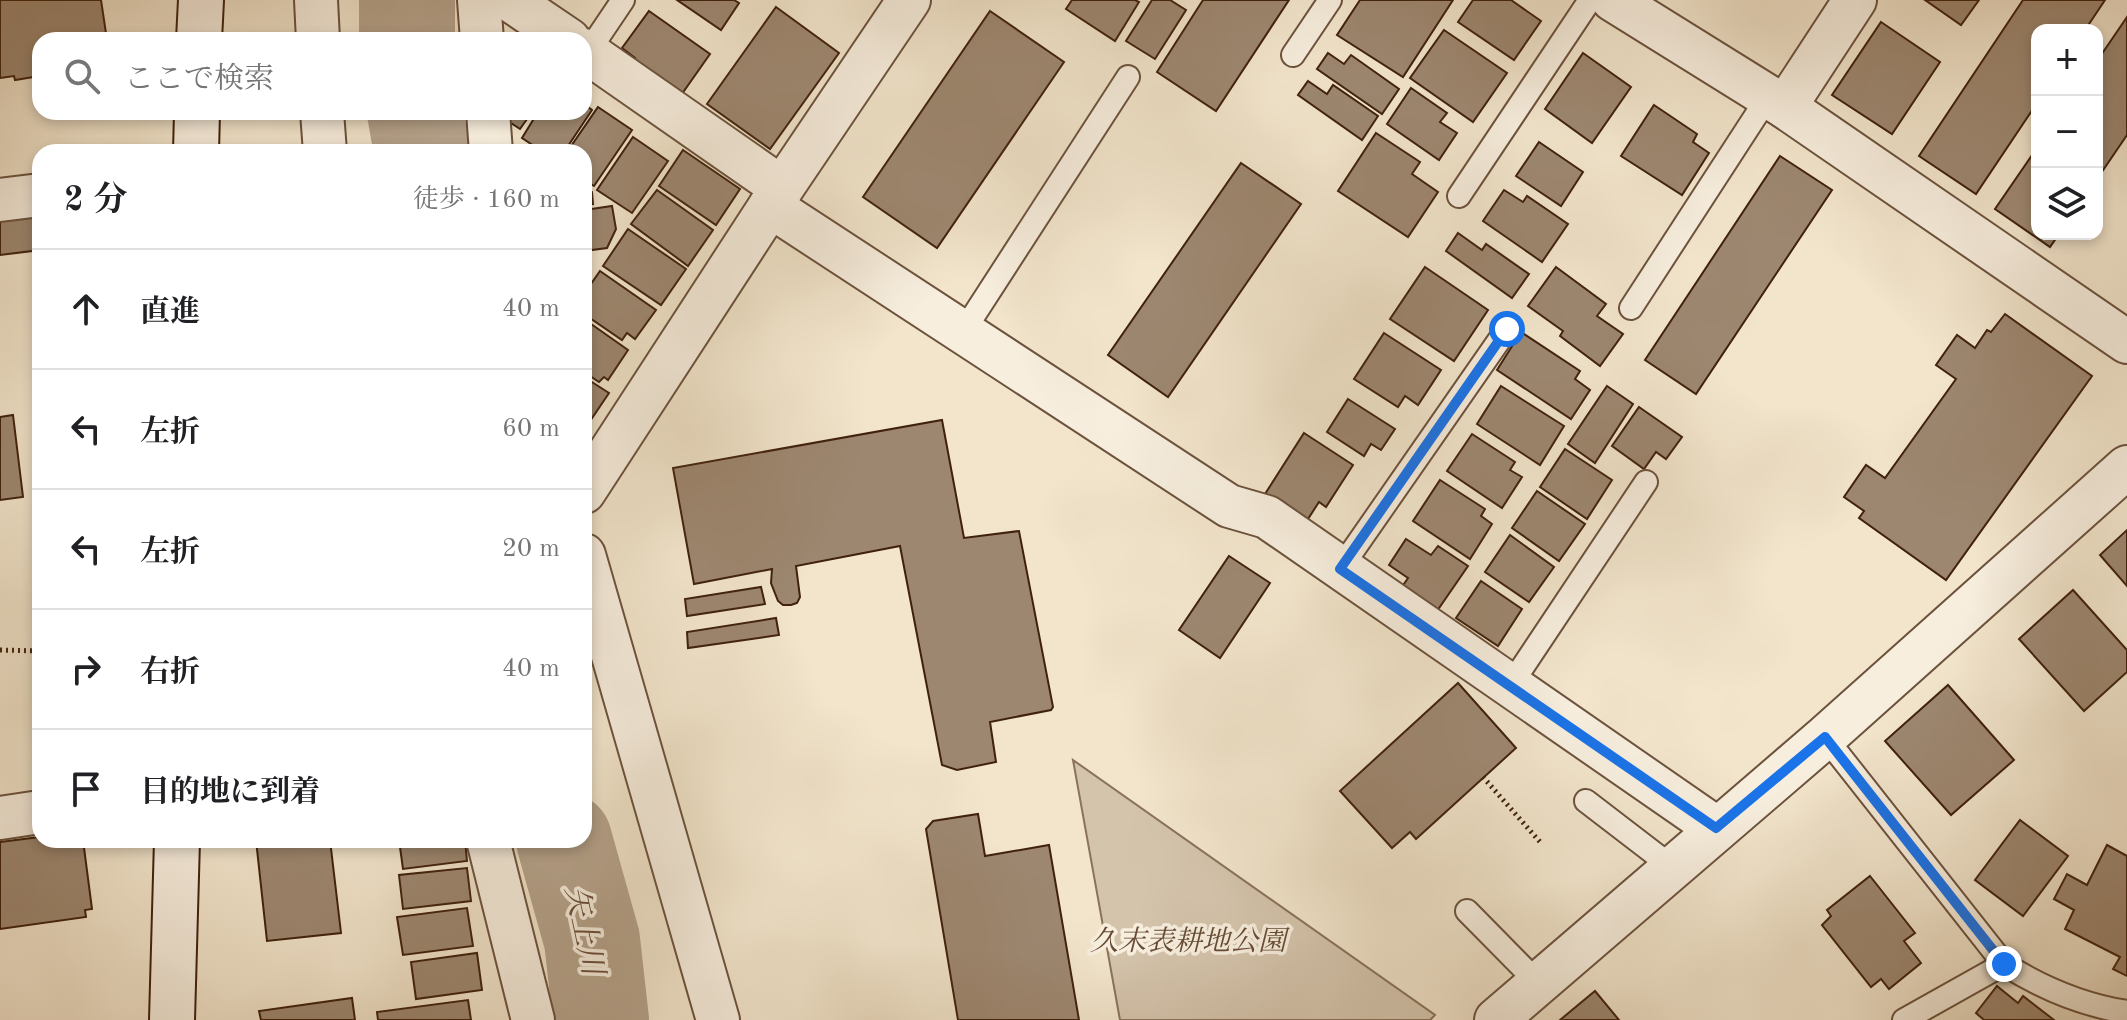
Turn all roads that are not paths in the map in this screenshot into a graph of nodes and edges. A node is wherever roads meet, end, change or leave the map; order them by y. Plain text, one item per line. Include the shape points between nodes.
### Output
1 (201, 0) edge
2 (316, 0) edge
3 (479, 0) edge
4 (510, 0) edge
5 (623, 0) edge
6 (909, 0) edge
7 (1330, 0) edge
8 (1590, 0) edge
9 (1613, 0) edge
10 (1855, 0) edge
11 (199, 32) edge
12 (318, 32) edge
13 (481, 32) edge
14 (558, 32) edge
15 (592, 34) edge
16 (1293, 55) dead end
17 (592, 56) edge
18 (1128, 77) dead end
19 (1776, 102) junction
20 (197, 120) edge
21 (323, 120) edge
22 (489, 120) edge
23 (196, 144) edge
24 (324, 144) edge
25 (490, 144) edge
26 (32, 196) edge
27 (1459, 196) dead end
28 (776, 197) junction
29 (0, 200) edge
30 (1631, 308) dead end
31 (1507, 329) dead end
32 (963, 332) junction
33 (2127, 342) edge
34 (2127, 467) edge
35 (592, 480) edge
36 (1646, 482) dead end
37 (1340, 569) junction
38 (592, 583) edge
39 (1510, 686) junction
40 (1825, 737) junction
41 (1586, 801) dead end
42 (32, 813) edge
43 (0, 818) edge
44 (1716, 828) junction
45 (177, 848) edge
46 (490, 848) edge
47 (1672, 867) junction
48 (1467, 911) dead end
49 (2004, 964) junction
50 (1538, 983) junction
51 (2127, 1012) edge
52 (172, 1020) edge
53 (533, 1020) edge
54 (718, 1020) edge
55 (1496, 1020) edge
56 (1904, 1020) edge

1 - 11 street
2 - 12 street
3 - 13 street
4 - 14 street
5 - 15 lane
6 - 28 street
7 - 16 lane
8 - 27 lane
9 - 19 street
10 - 19 street
17 - 28 street
18 - 32 lane
19 - 30 lane
19 - 33 street
20 - 23 street
21 - 24 street
22 - 25 street
26 - 29 street
28 - 32 street
28 - 35 street
31 - 37 lane
32 - 37 street via 1229,506 1267,517
34 - 40 street
36 - 39 lane
37 - 39 street
38 - 54 street
39 - 44 street
40 - 44 street
40 - 49 lane
41 - 47 lane
42 - 43 street
44 - 47 street
45 - 52 street
46 - 53 street
47 - 50 street
48 - 50 lane
49 - 51 lane via 2035,984 2100,1008
49 - 56 lane
50 - 55 street

